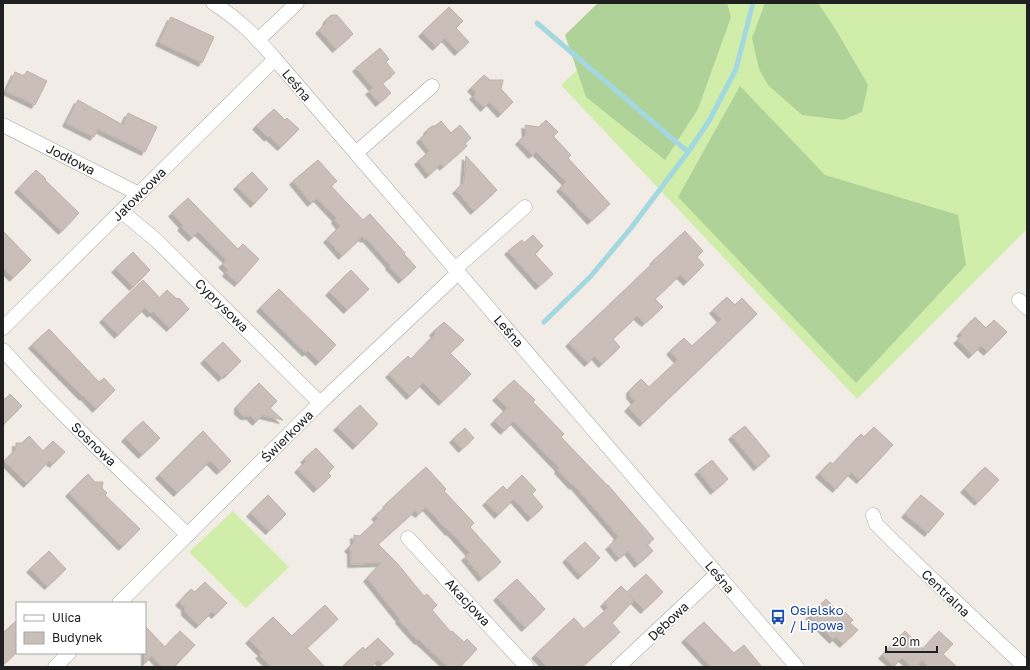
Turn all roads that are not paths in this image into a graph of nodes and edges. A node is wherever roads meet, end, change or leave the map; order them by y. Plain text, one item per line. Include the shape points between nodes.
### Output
1 (213, 3) edge
2 (297, 3) edge
3 (258, 40) junction
4 (275, 59) junction
5 (432, 86) dead end
6 (3, 125) edge
7 (356, 153) junction
8 (138, 194) junction
9 (525, 207) dead end
10 (121, 211) junction
11 (457, 271) junction
12 (3, 328) edge
13 (3, 350) edge
14 (320, 403) junction
15 (873, 515) dead end
16 (188, 535) junction
17 (408, 538) dead end
18 (717, 574) junction
19 (120, 602) edge
20 (68, 654) edge
21 (55, 667) edge
22 (527, 667) edge
23 (618, 667) edge
24 (797, 667) edge
25 (1025, 667) edge

1 - 3 street, Leśna via 235,18
2 - 3 street
3 - 4 street, Leśna
4 - 7 street, Leśna
4 - 8 street, Jałowcowa
5 - 7 street
6 - 8 street, Jodłowa
7 - 11 street, Leśna
8 - 10 street, Jałowcowa
9 - 11 street, Świerkowa
10 - 12 street, Jałowcowa
10 - 14 street, Cyprysowa via 156,240
11 - 14 street, Świerkowa
11 - 18 street, Leśna
13 - 16 street, Sosnowa via 93,445
14 - 16 street, Świerkowa
15 - 25 street, Centralna via 876,524 895,543
16 - 19 street, Świerkowa
17 - 22 street, Akacjowa
18 - 23 street, Dębowa
18 - 24 street, Leśna
20 - 21 street

